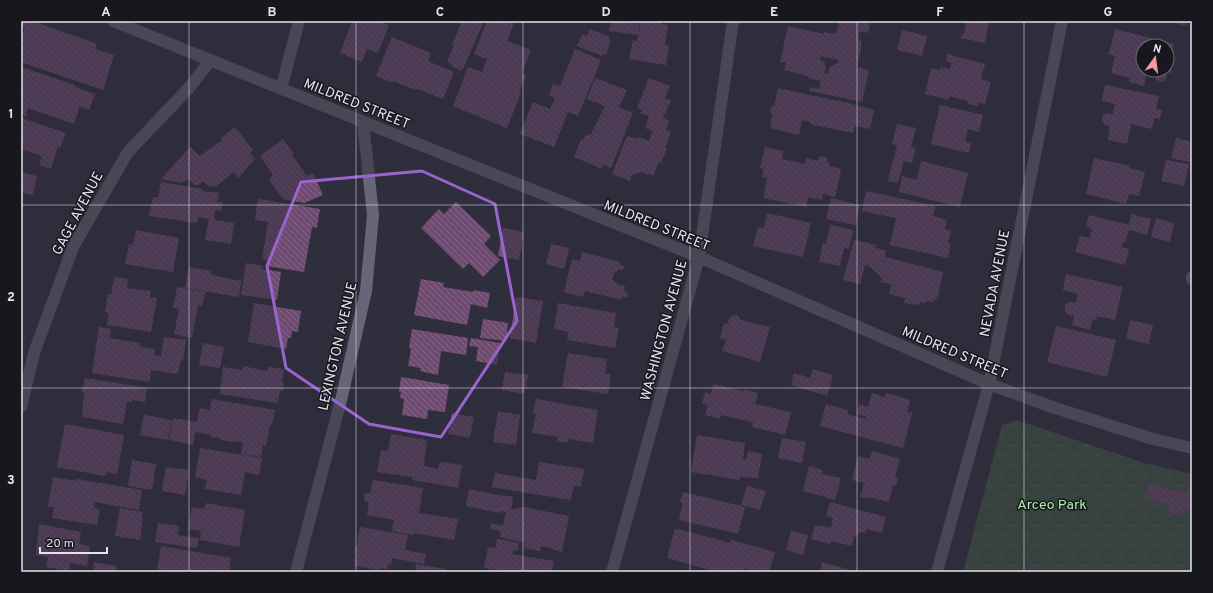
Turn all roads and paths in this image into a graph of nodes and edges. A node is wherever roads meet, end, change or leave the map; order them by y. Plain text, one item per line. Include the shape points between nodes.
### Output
1 (113, 21) edge
2 (299, 21) edge
3 (733, 21) edge
4 (1062, 21) edge
5 (210, 61) junction
6 (282, 89) junction
7 (363, 122) junction
8 (699, 257) junction
9 (989, 384) junction
10 (21, 407) edge
11 (1192, 448) edge
12 (296, 572) edge
13 (612, 572) edge
14 (937, 572) edge

1 - 5 street, MILDRED STREET
2 - 6 street
3 - 8 street, WASHINGTON AVENUE
4 - 9 street, NEVADA AVENUE
5 - 6 street, MILDRED STREET
5 - 10 street, GAGE AVENUE via 188,89 128,152 73,247 34,353
6 - 7 street, MILDRED STREET
7 - 8 street, MILDRED STREET
7 - 12 street, LEXINGTON AVENUE via 373,215 366,291 342,396
8 - 9 street, MILDRED STREET
8 - 13 street, WASHINGTON AVENUE
9 - 11 street, MILDRED STREET via 1153,439
9 - 14 street, NEVADA AVENUE

